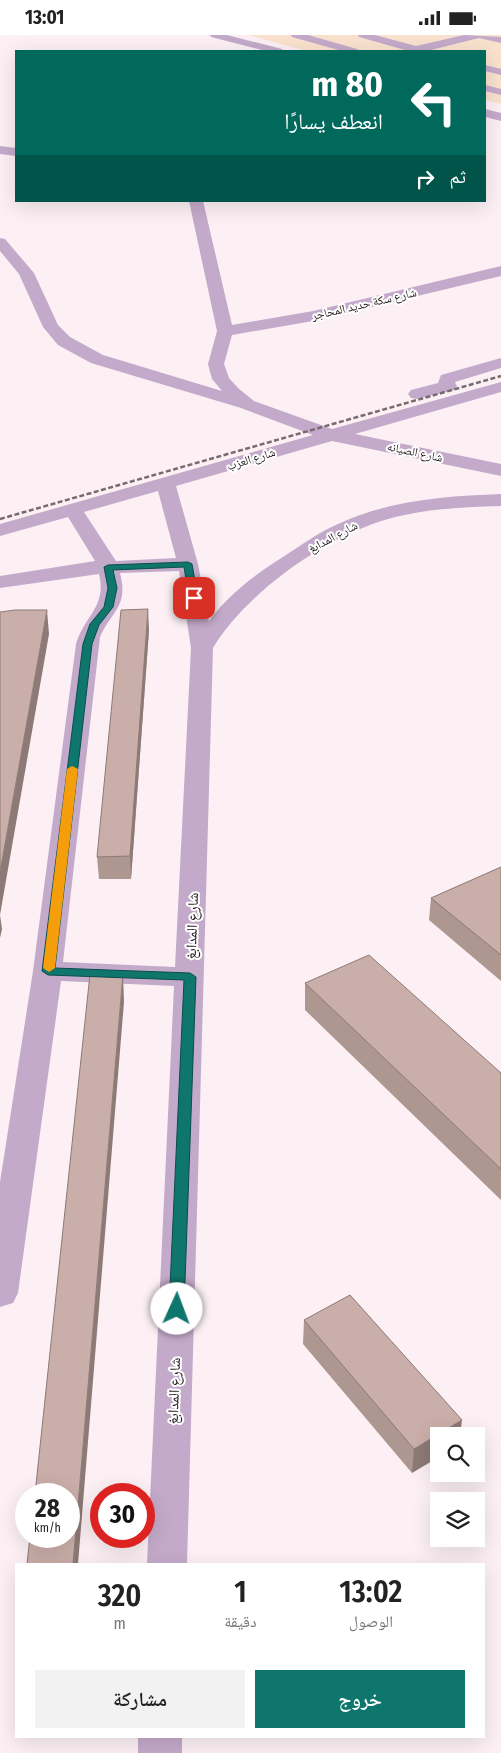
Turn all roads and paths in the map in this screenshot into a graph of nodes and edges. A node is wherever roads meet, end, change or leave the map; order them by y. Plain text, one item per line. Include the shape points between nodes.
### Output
1 (296, 35) edge
2 (363, 35) edge
3 (477, 35) edge
4 (481, 35) edge
5 (424, 37) dead end
6 (215, 39) edge
7 (501, 40) edge
8 (444, 43) junction
9 (468, 49) dead end
10 (273, 50) edge
11 (349, 50) edge
12 (413, 50) edge
13 (420, 50) edge
14 (486, 68) edge
15 (501, 72) edge
16 (486, 88) edge
17 (501, 92) edge
18 (486, 113) edge
19 (501, 117) edge
20 (0, 150) edge
21 (15, 152) edge
22 (196, 202) edge
23 (0, 242) edge
24 (501, 271) edge
25 (225, 331) junction
26 (501, 363) edge
27 (501, 387) edge
28 (248, 405) junction
29 (305, 426) junction
30 (330, 435) junction
31 (501, 470) edge
32 (166, 484) junction
33 (501, 500) edge
34 (73, 510) junction
35 (0, 530) edge
36 (188, 564) junction
37 (108, 567) junction
38 (0, 582) edge
39 (202, 648) junction
40 (48, 971) junction
41 (190, 977) junction
42 (0, 1293) edge
43 (167, 1563) edge
44 (160, 1738) edge
45 (160, 1753) edge

1 - 11 street
2 - 12 street
3 - 8 street
4 - 7 street
5 - 8 street
6 - 10 street
8 - 9 street
8 - 13 street
14 - 15 street
16 - 17 street
18 - 19 street
20 - 21 street
22 - 25 street
23 - 28 street, شارع الصيانه via 26,273 51,327 64,341 98,359
24 - 25 street, شارع سكة حديد المحاجر via 313,316
25 - 28 street via 216,364 221,379
26 - 29 street via 447,379 448,386
27 - 30 street, شارع العزب
28 - 29 street, شارع الصيانه
29 - 30 street, شارع الصيانه
30 - 31 street, شارع الصيانه
30 - 32 street, شارع العزب
32 - 34 street, شارع العزب
32 - 36 street, شارع المدابغ
33 - 39 street, شارع المدابغ via 415,508 345,527 282,565 248,591 225,613
34 - 35 street, شارع العزب
34 - 37 street
36 - 37 street
36 - 39 street, شارع المدابغ
37 - 38 street
37 - 40 street via 112,588 108,607 94,624 88,644
39 - 41 street, شارع المدابغ
40 - 41 street
40 - 42 street
41 - 43 street, شارع المدابغ
44 - 45 street

